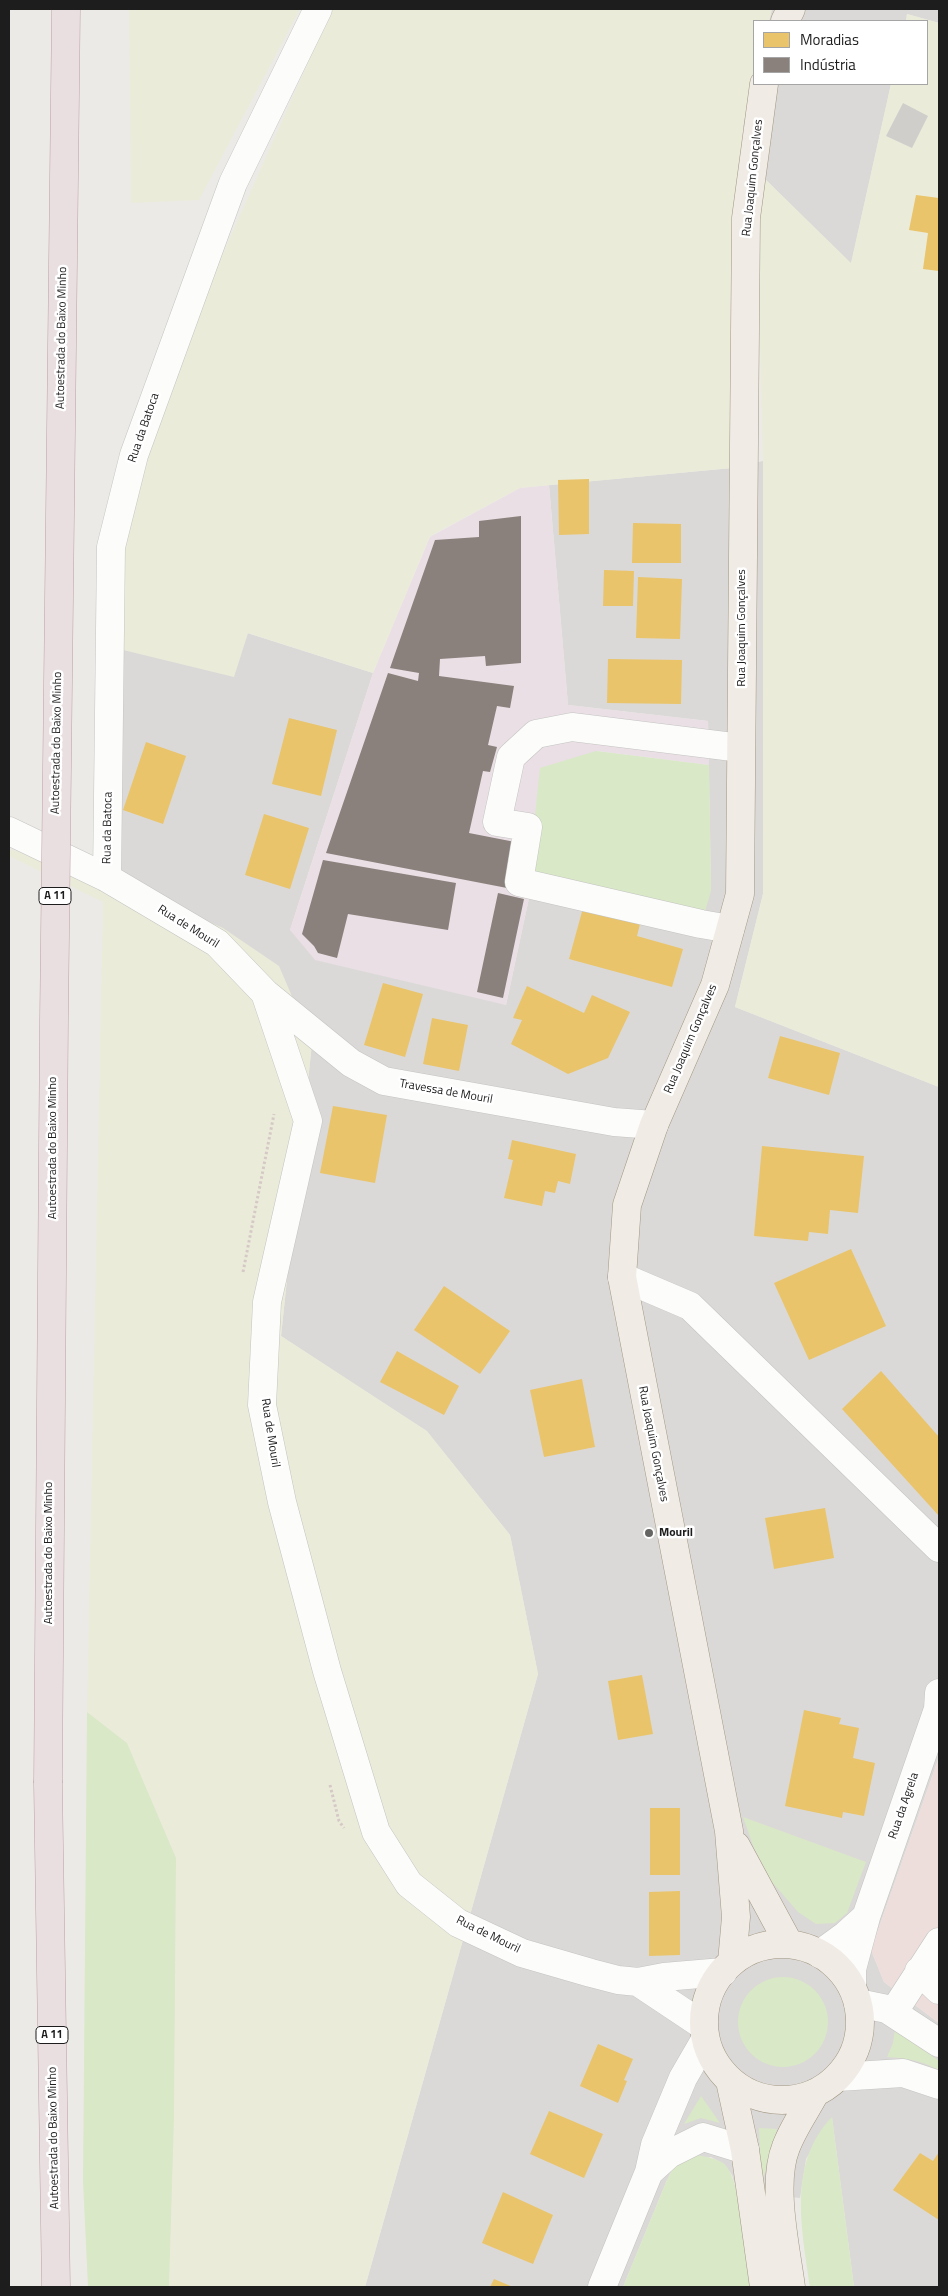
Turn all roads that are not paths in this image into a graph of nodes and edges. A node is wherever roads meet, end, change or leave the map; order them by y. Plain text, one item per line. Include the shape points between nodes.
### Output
1 (66, 9) edge
2 (318, 9) edge
3 (764, 85) edge
4 (741, 748) junction
5 (9, 831) edge
6 (107, 878) junction
7 (730, 929) junction
8 (265, 993) junction
9 (654, 1125) junction
10 (622, 1277) junction
11 (939, 1548) edge
12 (939, 1694) edge
13 (729, 1831) junction
14 (866, 1918) junction
15 (939, 1942) edge
16 (789, 1944) junction
17 (820, 1954) junction
18 (728, 1967) junction
19 (919, 1971) junction
20 (638, 1982) junction
21 (939, 1990) edge
22 (855, 1994) junction
23 (893, 2013) junction
24 (705, 2033) junction
25 (939, 2044) edge
26 (838, 2077) junction
27 (730, 2081) junction
28 (939, 2085) edge
29 (815, 2092) junction
30 (745, 2150) junction
31 (649, 2172) junction
32 (56, 2287) edge
33 (602, 2287) edge
34 (764, 2287) edge
35 (791, 2287) edge

1 - 32 highway, Autoestrada do Baixo Minho / A 11, bridge via 48,1783
2 - 6 street, Rua da Batoca via 233,183 134,455 111,547
3 - 4 main road, Rua Joaquim Gonçalves via 746,218
4 - 7 main road, Rua Joaquim Gonçalves via 740,894
4 - 7 street via 572,727 536,734 511,757 497,822 528,827 519,882
5 - 6 street, Rua de Mouril
6 - 8 street, Rua de Mouril via 217,944
7 - 9 main road, Rua Joaquim Gonçalves via 715,985
8 - 9 street, Travessa de Mouril via 351,1063 384,1081 614,1122
8 - 20 street, Rua de Mouril via 308,1121 266,1302 262,1405 282,1502 327,1671 376,1832 409,1884 458,1923 522,1952 590,1973
9 - 10 main road, Rua Joaquim Gonçalves via 627,1205
10 - 11 street via 690,1306
10 - 13 main road, Rua Joaquim Gonçalves
12 - 14 street, Rua da Agrela via 938,1709
13 - 16 main road
13 - 18 main road via 736,1917
14 - 17 street
14 - 22 street, Rua da Agrela via 852,1969
15 - 19 street
16 - 17 main road
16 - 18 main road via 759,1947
17 - 22 main road via 840,1968
18 - 20 street, Rua de Mouril
18 - 24 main road via 716,1979 706,2000
19 - 21 street
19 - 23 street
20 - 24 street, Rua de Mouril
22 - 23 street
22 - 26 main road via 861,2023 858,2043
23 - 25 street
24 - 27 main road via 714,2062
24 - 31 street via 655,2145
26 - 28 street via 903,2073
26 - 29 main road
27 - 29 main road via 767,2099 787,2100
27 - 30 main road
29 - 35 main road via 786,2148 781,2173 780,2200
30 - 31 street via 703,2138 669,2154
30 - 34 main road
31 - 33 street

